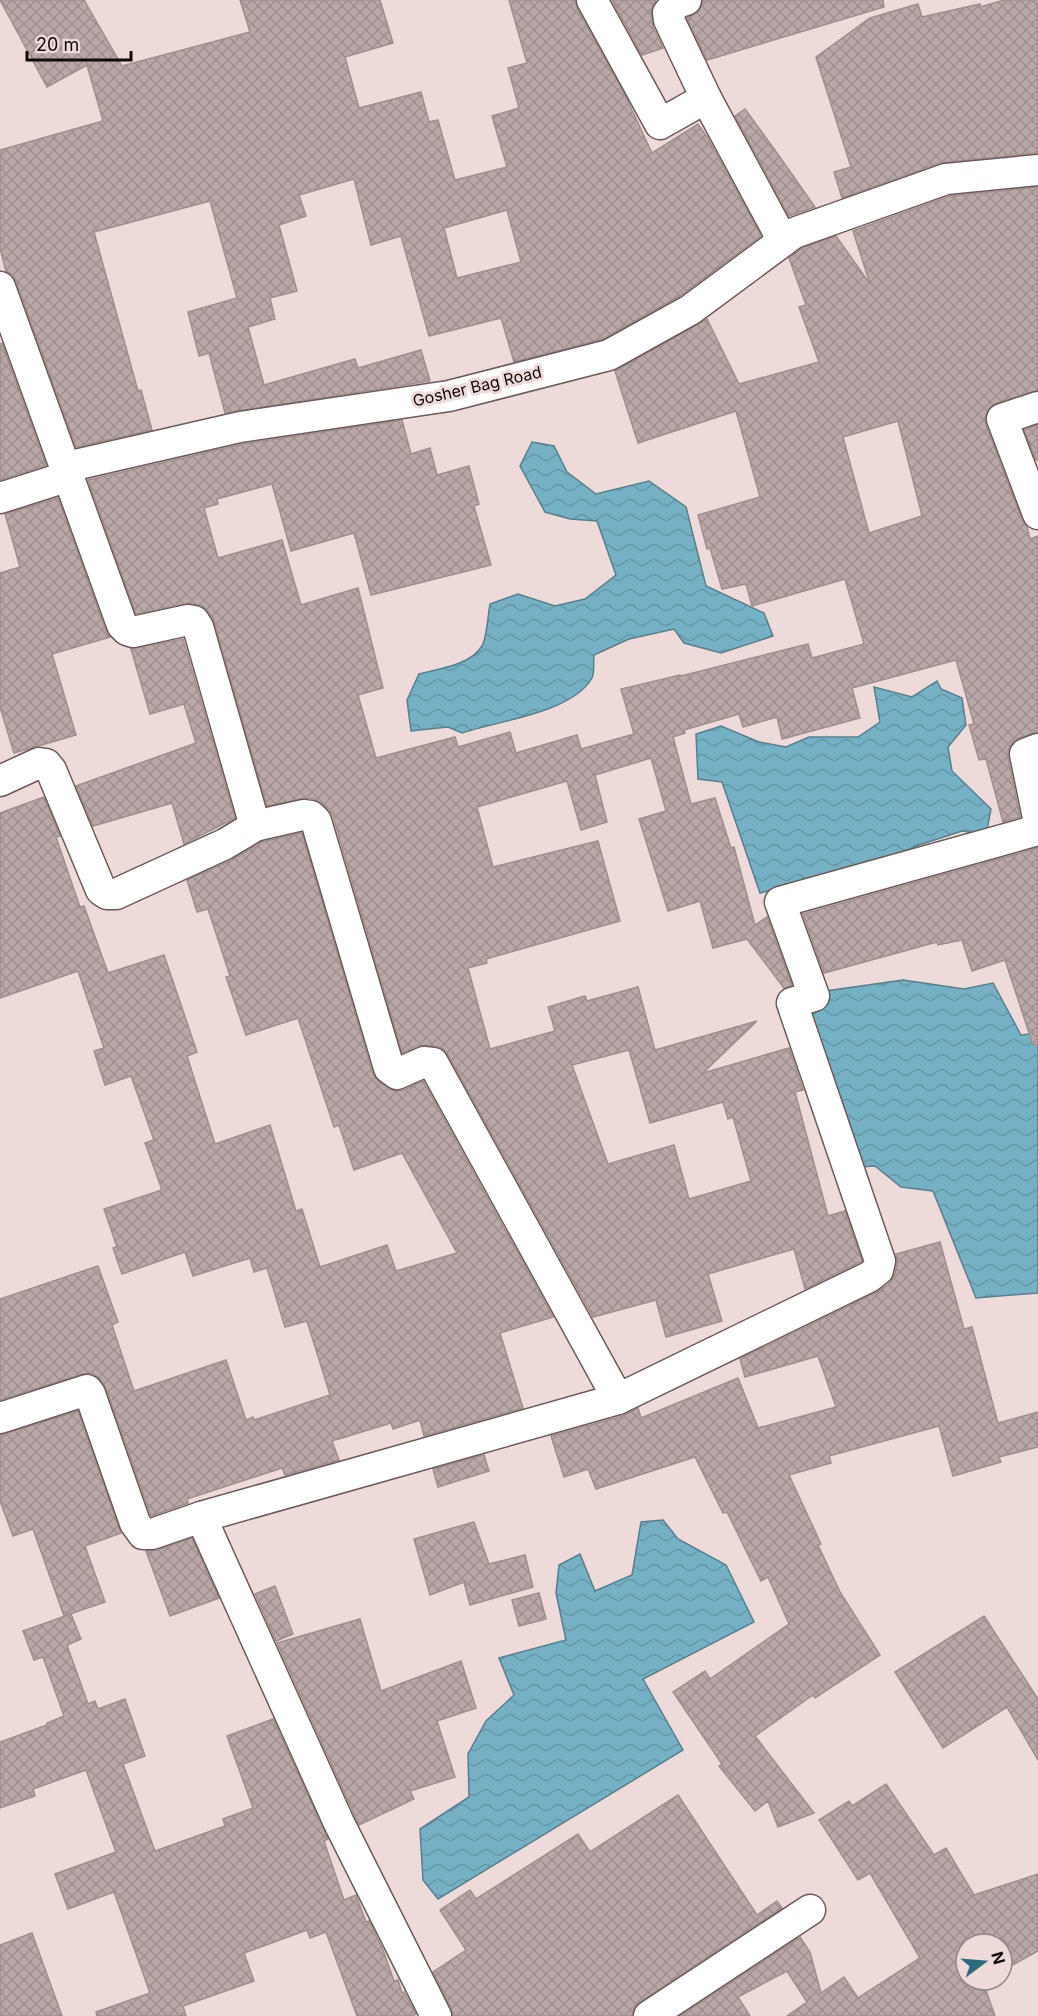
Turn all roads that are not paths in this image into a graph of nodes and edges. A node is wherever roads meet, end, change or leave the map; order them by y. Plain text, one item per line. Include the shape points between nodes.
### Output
1 (592, 0) edge
2 (686, 0) edge
3 (706, 98) junction
4 (1038, 170) edge
5 (783, 241) junction
6 (0, 287) edge
7 (1038, 407) edge
8 (68, 472) junction
9 (0, 498) edge
10 (1038, 514) edge
11 (1038, 749) edge
12 (0, 781) edge
13 (1038, 818) edge
14 (255, 826) junction
15 (1038, 830) edge
16 (618, 1399) junction
17 (0, 1418) edge
18 (201, 1517) junction
19 (810, 1910) dead end
20 (436, 2016) edge
21 (649, 2016) edge

1 - 3 street via 660,124
2 - 3 street via 668,13 669,20
3 - 5 street
4 - 5 street, Gosher Bag Road via 946,179 794,233
5 - 8 street, Gosher Bag Road via 690,310 609,355 449,396 240,427
6 - 8 street
7 - 10 street via 1002,419
8 - 9 street, Gosher Bag Road
8 - 14 street via 122,625 134,632 188,620 198,627
11 - 13 street via 1025,754
12 - 14 street via 39,763 46,764 101,890 107,894 116,894 225,844
14 - 16 street via 303,815 316,821 389,1068 397,1074 424,1062 432,1063
15 - 16 street via 780,902 814,996 792,1003 880,1261 878,1270
16 - 18 street
17 - 18 street via 87,1390 135,1523 143,1534
18 - 20 street via 339,1823
19 - 21 street

